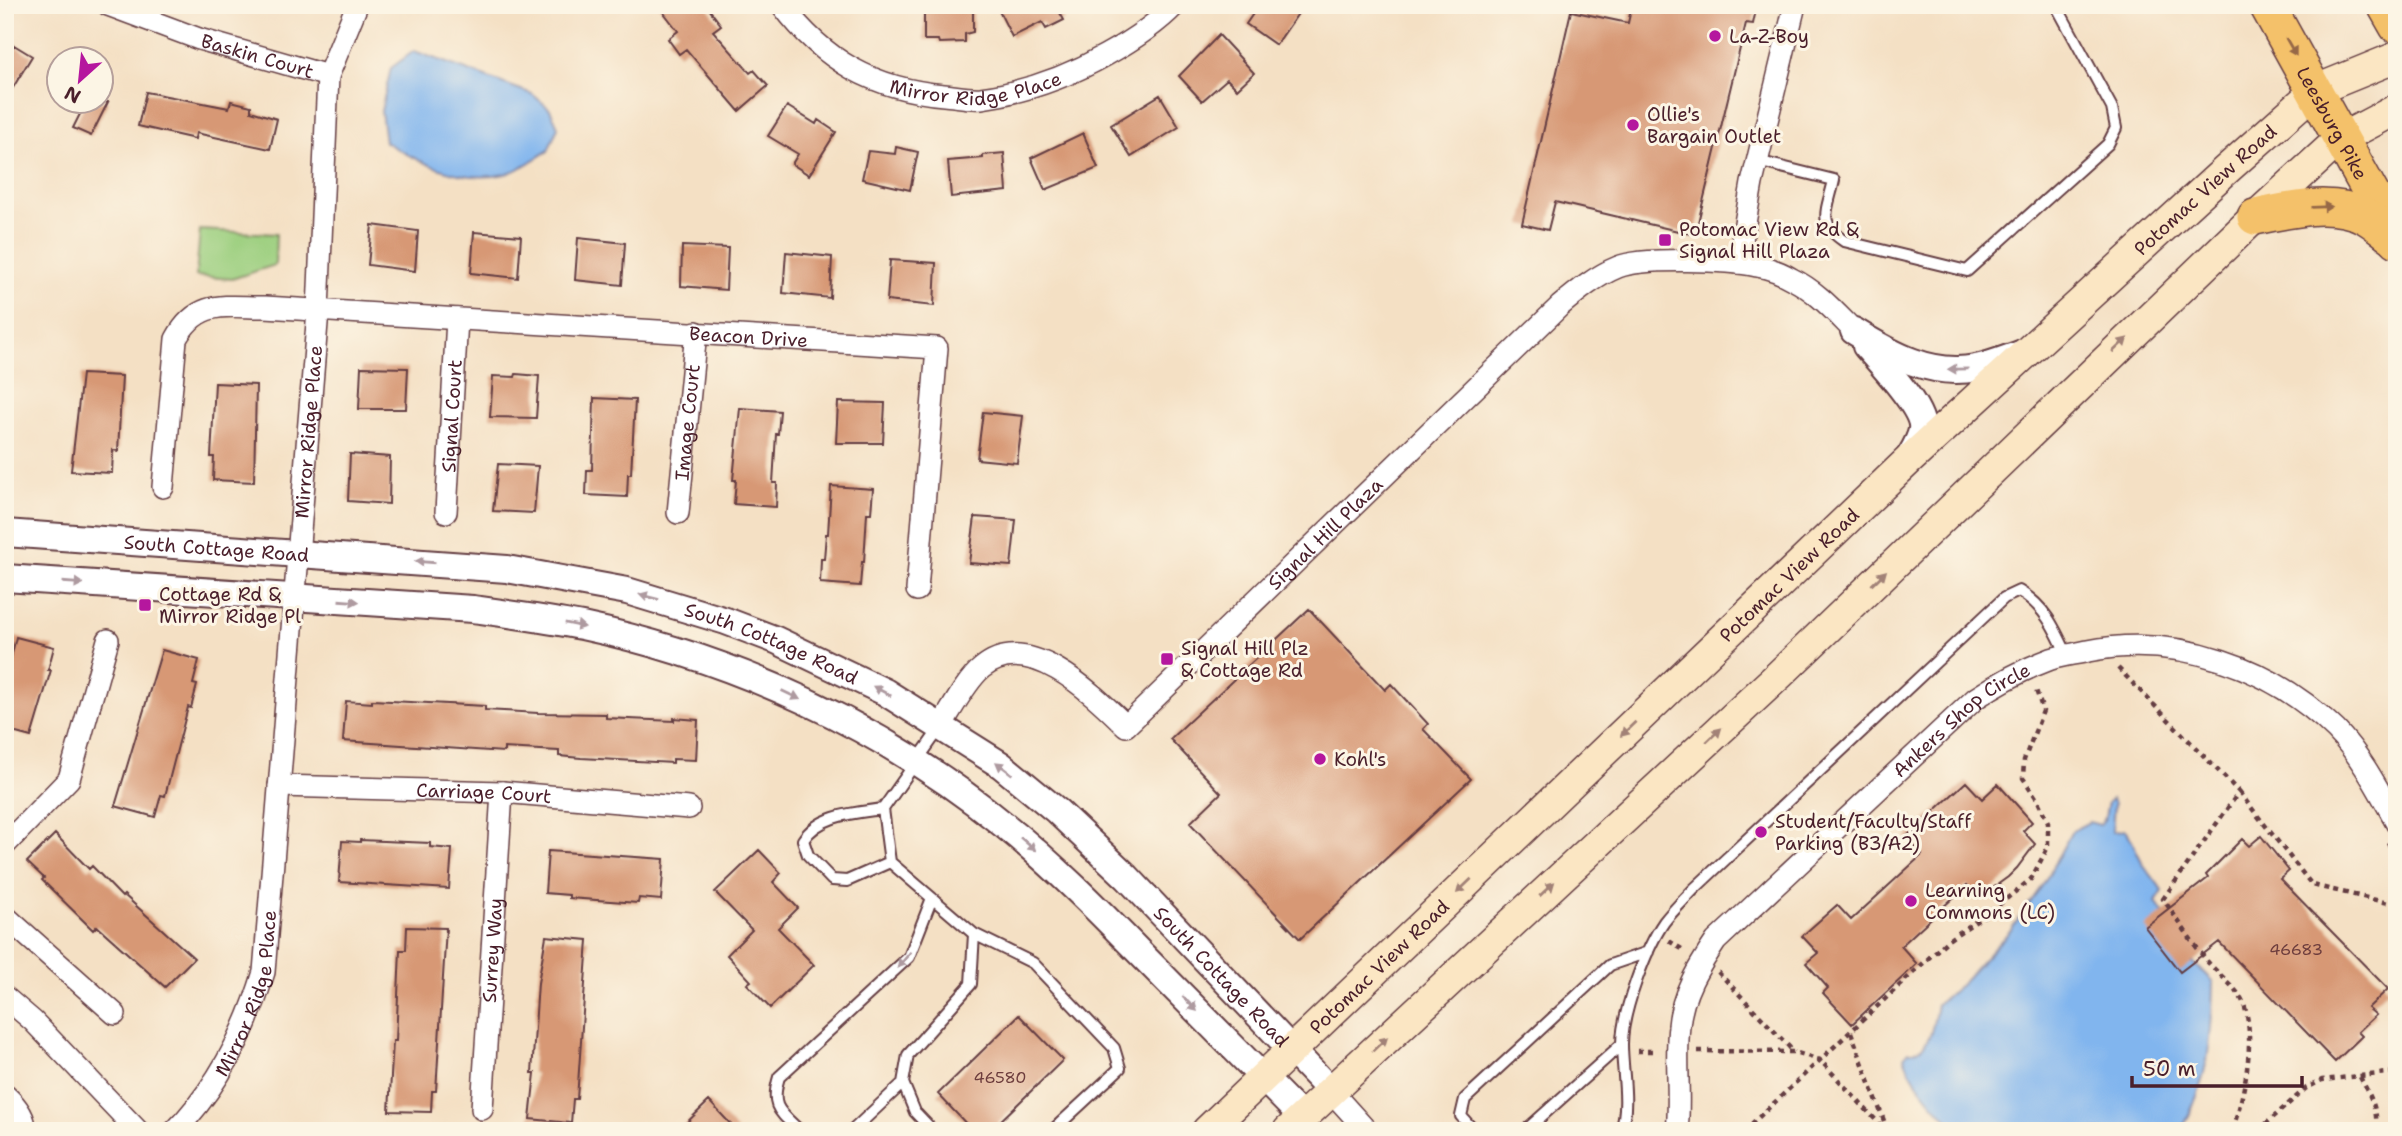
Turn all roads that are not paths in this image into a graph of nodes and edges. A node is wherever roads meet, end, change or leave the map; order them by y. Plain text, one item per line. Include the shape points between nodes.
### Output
1 (108, 5) edge
2 (357, 5) edge
3 (782, 5) edge
4 (1175, 5) edge
5 (1795, 5) edge
6 (2056, 5) edge
7 (2267, 5) edge
8 (2385, 5) edge
9 (2397, 26) edge
10 (2397, 57) edge
11 (328, 76) junction
12 (2316, 90) junction
13 (2397, 109) edge
14 (2340, 139) junction
15 (1757, 161) junction
16 (2255, 217) junction
17 (2396, 239) edge
18 (1738, 263) junction
19 (318, 312) junction
20 (457, 319) junction
21 (1854, 331) junction
22 (696, 332) junction
23 (2023, 353) junction
24 (1908, 461) junction
25 (163, 487) dead end
26 (446, 512) dead end
27 (678, 513) dead end
28 (5, 533) edge
29 (298, 554) junction
30 (5, 578) edge
31 (917, 590) dead end
32 (295, 597) junction
33 (108, 640) dead end
34 (2067, 655) junction
35 (941, 726) junction
36 (916, 762) junction
37 (279, 786) junction
38 (502, 792) junction
39 (689, 808) dead end
40 (883, 809) junction
41 (2392, 831) edge
42 (5, 845) edge
43 (890, 862) junction
44 (932, 898) junction
45 (5, 916) edge
46 (974, 934) junction
47 (1648, 952) junction
48 (5, 997) edge
49 (115, 1014) dead end
50 (1622, 1044) junction
51 (1292, 1050) junction
52 (1262, 1077) junction
53 (902, 1083) junction
54 (1330, 1090) junction
55 (5, 1095) edge
56 (482, 1109) dead end
57 (1301, 1126) edge
58 (25, 1131) edge
59 (138, 1131) edge
60 (175, 1131) edge
61 (800, 1131) edge
62 (852, 1131) edge
63 (933, 1131) edge
64 (1052, 1131) edge
65 (1206, 1131) edge
66 (1367, 1131) edge
67 (1474, 1131) edge
68 (1525, 1131) edge
69 (1621, 1131) edge
70 (1677, 1131) edge

1 - 11 street, Baskin Court via 199,39
2 - 11 street, Mirror Ridge Place
3 - 4 street, Mirror Ridge Place via 802,31 829,54 880,82 913,92 978,98 1075,73 1131,41
5 - 15 street
6 - 15 lane via 2112,108 2116,128 2108,144 1967,271 1844,241 1830,232 1825,219 1835,180
7 -> 12 highway, Leesburg Pike
8 - 9 highway
10 - 12 main road, Potomac View Road
11 - 19 street, Mirror Ridge Place
12 - 14 highway, Leesburg Pike
12 - 23 main road, Potomac View Road
13 - 14 main road
14 - 16 main road
14 - 17 highway, Leesburg Pike
15 - 18 street
16 -> 17 highway via 2334,207 2365,216
54 -> 16 main road via 1780,674
18 - 21 street, Signal Hill Plaza via 1794,279
18 - 35 street, Signal Hill Plaza via 1640,261 1619,266 1581,289 1126,726 1065,673 1015,657 992,661 979,670
19 - 20 street, Beacon Drive
19 - 25 street, Beacon Drive via 221,307 201,310 185,323 176,339
19 - 29 street, Mirror Ridge Place
20 - 22 street, Beacon Drive
20 - 26 street, Signal Court
23 -> 21 street via 1976,369 1938,368 1898,357
21 - 24 street via 1922,419 1920,438
22 - 27 street, Image Court
22 - 31 street, Beacon Drive via 937,348
23 - 24 main road, Potomac View Road
24 -> 51 main road, Potomac View Road
28 - 29 street, South Cottage Road
29 - 32 street, Mirror Ridge Place
35 -> 29 street, South Cottage Road via 885,692 776,640 626,591 507,569
30 -> 32 street, South Cottage Road
32 -> 36 street, South Cottage Road via 473,609 583,626 644,641 773,686
32 - 37 street, Mirror Ridge Place
33 - 42 street via 69,779
34 - 41 street, Ankers Shop Circle via 2115,646 2157,646 2244,668 2295,697 2335,730 2357,756
34 - 47 lane via 2054,625 2031,597 2019,591 2004,598 1693,889 1664,922
34 - 70 street, Ankers Shop Circle via 2028,668 1976,698 1716,941 1696,971 1682,1007
35 - 36 lane
51 -> 35 street, South Cottage Road via 1132,882 1057,811 1001,765
36 - 40 lane
36 -> 52 street, South Cottage Road via 1004,824 1071,883
37 - 38 street, Carriage Court
37 - 60 street, Mirror Ridge Place via 264,972 242,1036 220,1076
38 - 39 street, Carriage Court
38 - 56 street, Surrey Way
40 - 43 lane
40 - 43 lane via 841,815 811,828 803,840 808,855 832,880 846,881
43 - 44 lane
44 - 46 lane
44 -> 61 lane via 909,957 779,1077 774,1092 776,1109
45 - 49 street
46 - 53 lane via 971,984 908,1055
46 - 64 lane via 1033,963 1114,1048 1120,1068
47 - 50 lane via 1625,1020
47 - 67 lane via 1610,965 1465,1099 1461,1116
48 - 59 street
50 - 68 lane
50 - 69 lane via 1625,1105
51 - 52 main road, Potomac View Road
51 - 54 street, South Cottage Road
52 - 57 street, South Cottage Road
52 - 65 main road, Potomac View Road
53 - 62 lane
53 - 63 lane via 915,1112
54 - 57 main road
54 - 66 street, South Cottage Road
55 - 58 street via 15,1104

